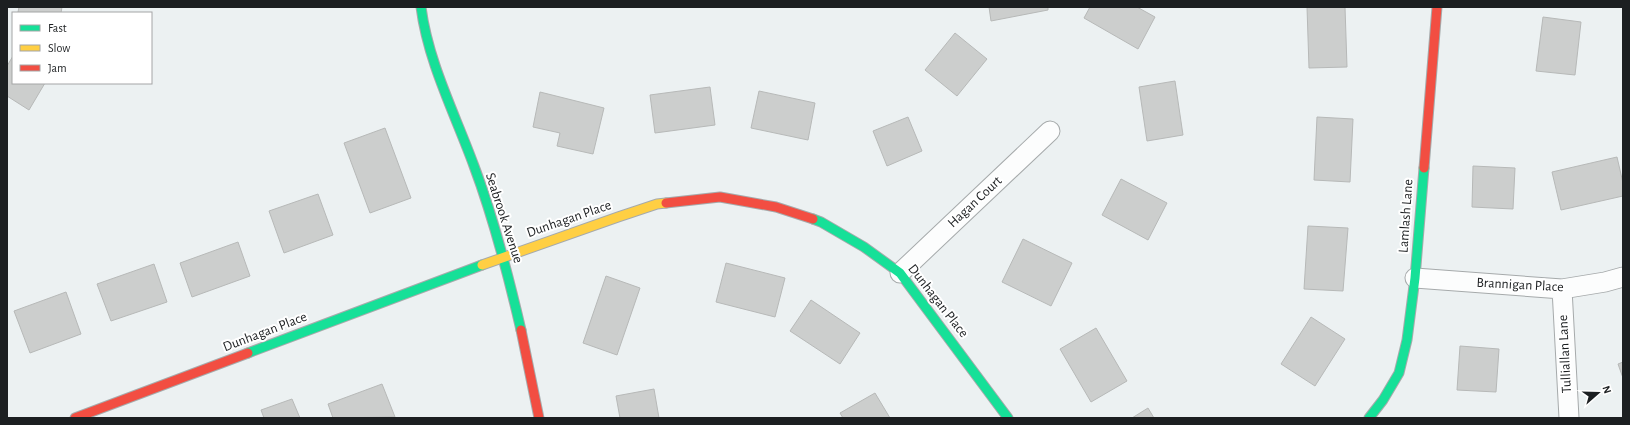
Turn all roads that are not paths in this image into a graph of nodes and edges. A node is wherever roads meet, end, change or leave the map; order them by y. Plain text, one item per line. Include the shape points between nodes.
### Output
1 (421, 7) edge
2 (1437, 7) edge
3 (1050, 131) dead end
4 (504, 258) junction
5 (900, 273) junction
6 (1623, 277) edge
7 (1415, 278) junction
8 (1562, 289) junction
9 (76, 418) edge
10 (539, 418) edge
11 (1008, 418) edge
12 (1369, 418) edge
13 (1569, 418) edge

1 - 4 street, Seabrook Avenue via 444,91 484,196
2 - 7 street, Lamlash Lane
3 - 5 street, Hagan Court
4 - 5 street, Dunhagan Place via 657,204 720,197 776,207 821,222 864,247
4 - 9 street, Dunhagan Place
4 - 10 street, Seabrook Avenue via 522,330
5 - 11 street, Dunhagan Place
6 - 8 street, Brannigan Place
7 - 8 street, Brannigan Place
7 - 12 street, Lamlash Lane via 1401,368 1383,400
8 - 13 street, Tulliallan Lane

